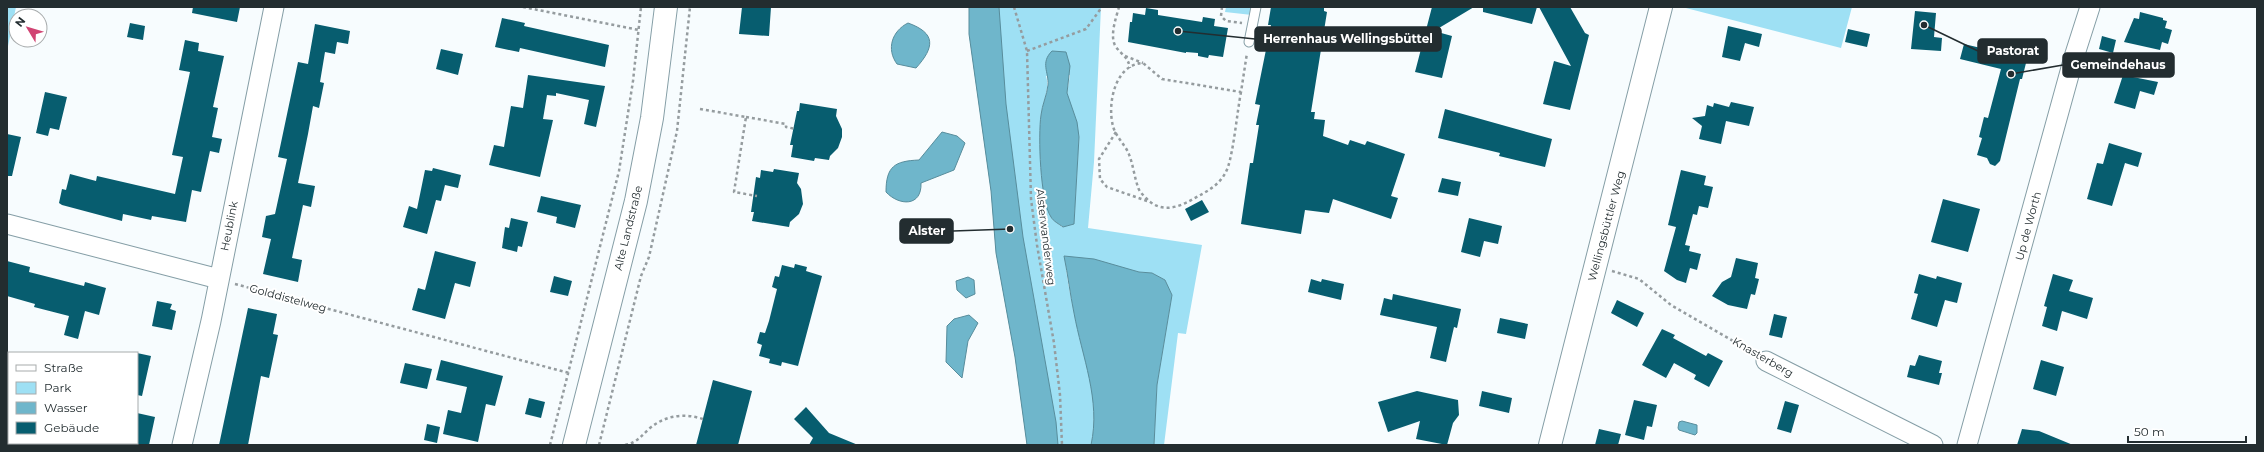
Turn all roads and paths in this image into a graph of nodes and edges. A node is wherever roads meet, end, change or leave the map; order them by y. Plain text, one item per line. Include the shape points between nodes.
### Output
1 (274, 7) edge
2 (524, 7) edge
3 (641, 7) edge
4 (666, 7) edge
5 (690, 7) edge
6 (1014, 7) edge
7 (1102, 7) edge
8 (1119, 7) edge
9 (1222, 7) edge
10 (1256, 7) edge
11 (1661, 7) edge
12 (2090, 7) edge
13 (1252, 24) junction
14 (639, 30) junction
15 (1249, 42) dead end
16 (1027, 51) junction
17 (1125, 56) junction
18 (1246, 61) dead end
19 (1143, 63) junction
20 (1130, 68) junction
21 (1241, 92) junction
22 (700, 109) dead end
23 (746, 117) junction
24 (796, 129) dead end
25 (1116, 132) junction
26 (757, 196) dead end
27 (1150, 203) junction
28 (7, 224) edge
29 (1596, 266) junction
30 (219, 280) junction
31 (1766, 361) joint
32 (569, 372) junction
33 (703, 419) dead end
34 (182, 445) edge
35 (550, 445) edge
36 (574, 445) edge
37 (599, 445) edge
38 (625, 445) edge
39 (1062, 445) edge
40 (1550, 445) edge
41 (1933, 445) edge
42 (1967, 445) edge

1 - 30 street, Heublink
2 - 14 path
3 - 14 path
4 - 36 main road, Alte Landstraße via 652,118 636,201
5 - 37 path via 677,131 649,257 641,276
6 - 16 path, Alsterwanderweg
7 - 16 path via 1086,29
8 - 17 path via 1113,40
9 - 13 path via 1221,16 1226,21
10 - 13 lane
11 - 29 main road, Wellingsbüttler Weg
12 - 42 street, Up de Worth
13 - 15 lane
14 - 32 path via 619,171
16 - 39 path, Alsterwanderweg via 1031,199 1057,365
17 - 19 path
17 - 20 path
18 - 21 path
19 - 20 path
19 - 21 path via 1162,79
20 - 25 path via 1120,77 1114,89 1111,111
21 - 27 path via 1228,167 1221,180 1213,188 1179,207 1164,208
22 - 23 path
23 - 24 path via 786,124 786,127
23 - 26 path via 734,192
25 - 27 path via 1128,153 1138,189
25 - 27 path via 1099,159 1100,179 1107,187
28 - 30 street
29 - 31 path, Knasterberg via 1639,279 1671,305
29 - 40 main road, Wellingsbüttler Weg
30 - 32 path, Golddistelweg
30 - 34 street, Heublink
31 - 41 street, Knasterberg
32 - 35 path
33 - 38 path via 687,415 666,418 637,440

